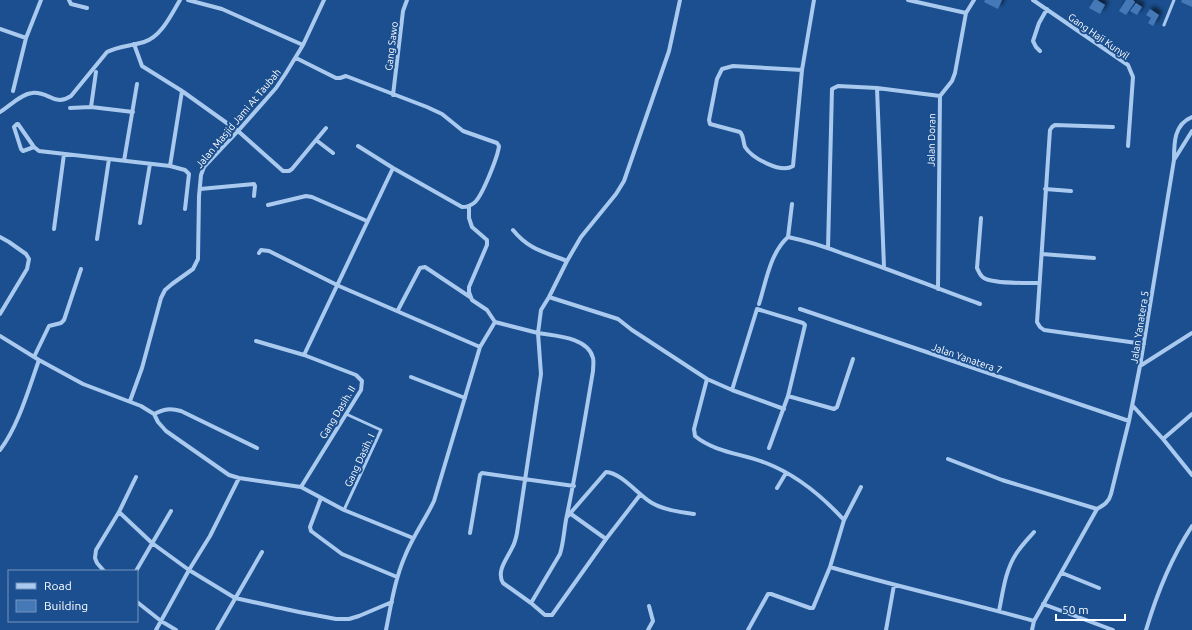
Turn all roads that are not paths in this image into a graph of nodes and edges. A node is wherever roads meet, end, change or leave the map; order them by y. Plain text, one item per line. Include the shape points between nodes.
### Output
1 (41, 0) edge
2 (69, 0) edge
3 (180, 0) edge
4 (188, 0) edge
5 (324, 0) edge
6 (408, 0) edge
7 (680, 0) edge
8 (814, 0) edge
9 (908, 0) edge
10 (974, 0) edge
11 (1033, 0) edge
12 (1174, 0) edge
13 (87, 8) dead end
14 (1047, 9) junction
15 (966, 13) junction
16 (1164, 25) dead end
17 (0, 29) edge
18 (26, 38) junction
19 (134, 44) junction
20 (303, 45) junction
21 (1040, 51) dead end
22 (296, 58) junction
23 (802, 70) junction
24 (96, 72) dead end
25 (137, 84) dead end
26 (877, 88) junction
27 (13, 91) dead end
28 (182, 91) junction
29 (393, 95) junction
30 (940, 96) junction
31 (91, 107) junction
32 (70, 108) dead end
33 (0, 112) edge
34 (133, 112) junction
35 (1192, 116) edge
36 (1112, 127) dead end
37 (326, 128) dead end
38 (238, 131) junction
39 (1192, 131) edge
40 (316, 140) junction
41 (358, 146) dead end
42 (1128, 146) dead end
43 (34, 147) junction
44 (333, 153) dead end
45 (64, 154) junction
46 (109, 159) junction
47 (1174, 160) junction
48 (124, 161) junction
49 (150, 164) junction
50 (170, 166) junction
51 (393, 168) junction
52 (200, 189) junction
53 (1046, 189) junction
54 (1071, 191) dead end
55 (254, 196) dead end
56 (792, 204) dead end
57 (268, 205) dead end
58 (469, 206) junction
59 (184, 209) dead end
60 (981, 218) dead end
61 (367, 222) junction
62 (140, 223) dead end
63 (54, 229) dead end
64 (514, 230) dead end
65 (0, 237) edge
66 (788, 237) junction
67 (97, 238) dead end
68 (828, 248) junction
69 (259, 253) dead end
70 (1042, 254) junction
71 (1094, 258) dead end
72 (567, 261) junction
73 (884, 267) junction
74 (81, 269) dead end
75 (1039, 283) junction
76 (339, 286) junction
77 (938, 289) junction
78 (470, 297) junction
79 (549, 297) junction
80 (759, 304) dead end
81 (980, 304) dead end
82 (800, 309) dead end
83 (398, 310) junction
84 (0, 314) edge
85 (495, 322) junction
86 (538, 333) junction
87 (1192, 333) edge
88 (0, 336) edge
89 (256, 341) dead end
90 (1144, 344) junction
91 (480, 347) junction
92 (304, 355) junction
93 (34, 357) junction
94 (853, 359) dead end
95 (39, 360) junction
96 (1140, 366) junction
97 (411, 377) dead end
98 (707, 379) junction
99 (732, 390) junction
100 (788, 396) junction
101 (465, 398) junction
102 (130, 401) junction
103 (1133, 406) junction
104 (784, 409) junction
105 (154, 414) junction
106 (346, 414) junction
107 (1192, 414) edge
108 (1129, 421) junction
109 (1163, 439) junction
110 (1, 448) edge
111 (257, 448) dead end
112 (769, 448) dead end
113 (948, 458) dead end
114 (786, 473) junction
115 (1192, 475) edge
116 (136, 477) dead end
117 (239, 478) junction
118 (525, 478) junction
119 (574, 486) junction
120 (301, 487) junction
121 (862, 487) dead end
122 (777, 488) dead end
123 (640, 494) junction
124 (321, 498) junction
125 (1097, 509) junction
126 (344, 510) junction
127 (171, 511) dead end
128 (119, 512) junction
129 (571, 514) junction
130 (694, 514) dead end
131 (567, 517) junction
132 (844, 520) junction
133 (1192, 526) edge
134 (1034, 532) dead end
135 (470, 533) dead end
136 (413, 538) junction
137 (606, 539) junction
138 (152, 543) junction
139 (262, 552) dead end
140 (830, 568) junction
141 (103, 570) edge
142 (137, 570) edge
143 (189, 570) junction
144 (1062, 572) junction
145 (397, 577) junction
146 (894, 585) junction
147 (1099, 588) dead end
148 (235, 598) junction
149 (392, 602) junction
150 (138, 603) edge
151 (531, 603) junction
152 (1043, 604) junction
153 (649, 606) dead end
154 (999, 611) junction
155 (1034, 621) junction
156 (161, 622) junction
157 (156, 630) edge
158 (176, 630) edge
159 (217, 630) edge
160 (386, 630) edge
161 (648, 630) edge
162 (748, 630) edge
163 (886, 630) edge
164 (1032, 630) edge
165 (1113, 630) edge
166 (1146, 630) edge

1 - 18 street
2 - 13 street via 71,4
3 - 19 street via 155,35 149,40
4 - 20 street via 222,9
5 - 20 street, Jalan Masjid Jami At Taubah
6 - 29 street, Gang Sawo via 403,11
7 - 72 street via 669,51 624,181 581,236
8 - 23 street
9 - 15 street
10 - 15 street
11 - 14 street, Gang Haji Kunyil
12 - 16 lane
14 - 21 street via 1033,41
14 - 42 street, Gang Haji Kunyil via 1123,61 1132,70
15 - 30 street via 955,73
17 - 18 street
18 - 27 street
19 - 28 street via 142,66
19 - 33 street via 107,52 65,100 53,99 40,93 28,94
20 - 22 street, Jalan Masjid Jami At Taubah
22 - 29 street via 336,78 346,76
22 - 38 street, Jalan Masjid Jami At Taubah via 276,88
23 - 23 street via 792,168 782,168 764,162 746,148 740,132 710,124 717,79 722,69 733,66
24 - 31 street
25 - 34 street
26 - 30 street
26 - 68 street via 838,86 832,89
26 - 73 street
28 - 38 street
28 - 50 street
29 - 58 street via 442,114 463,131 497,143 498,149 484,189
30 - 77 street, Jalan Doran
31 - 32 street
31 - 34 street
34 - 48 street
35 - 47 street, Jalan Yanatera 5 via 1185,119 1179,127
36 - 53 street via 1052,127
37 - 40 street
38 - 40 street via 286,172 292,169
38 - 52 street, Jalan Masjid Jami At Taubah via 204,167
39 - 47 street, Jalan Yanatera 5
40 - 44 street
41 - 51 street
43 - 43 street via 18,124 17,124 14,127 21,149 23,151
43 - 45 street via 39,151
45 - 46 street
45 - 63 street
46 - 48 street
46 - 67 street
47 - 90 street, Jalan Yanatera 5
48 - 49 street
49 - 50 street
49 - 62 street
50 - 59 street via 185,170 189,174
51 - 58 street via 462,207
51 - 61 street
52 - 55 street via 254,184
52 - 102 street, Jalan Masjid Jami At Taubah via 198,259 193,269 165,290 161,298
53 - 54 street
53 - 70 street
56 - 66 street
57 - 61 street via 306,196 312,197
58 - 78 street via 472,227 487,240 470,287
60 - 75 street via 977,268 980,274 985,279 994,281
61 - 76 street
64 - 72 street via 533,248
65 - 84 street via 26,254 29,259 27,269
66 - 68 street
66 - 80 street via 773,258
68 - 73 street
69 - 76 street via 261,250 269,251
70 - 71 street
70 - 75 street
72 - 79 street
73 - 77 street
74 - 93 street via 64,320 48,326
75 - 90 street via 1037,322 1044,330
76 - 83 street
76 - 92 street
77 - 81 street
78 - 83 street via 423,267 420,268
78 - 85 street via 487,310
79 - 86 street via 541,310
79 - 98 street via 618,319
82 - 108 street, Jalan Yanatera 7
83 - 91 street
85 - 86 street
85 - 91 street
86 - 118 street via 541,374
86 - 119 street via 572,339 589,349 594,360
87 - 96 street
88 - 93 street
89 - 92 street, Gang Dasih. II
90 - 96 street, Jalan Yanatera 5
91 - 101 street
92 - 106 street, Gang Dasih. II via 356,375 362,381 361,390
93 - 95 street
94 - 100 street via 837,407 834,409
95 - 102 street via 83,384
95 - 110 street via 19,414
96 - 103 street, Jalan Yanatera 5
97 - 101 street
98 - 99 street
98 - 114 street via 694,429 695,436 715,447 765,463
99 - 100 street via 757,309 805,325
99 - 104 street
100 - 104 street
101 - 136 street via 434,501
102 - 105 street
103 - 108 street, Jalan Yanatera 5
103 - 109 street
104 - 112 street
105 - 111 street via 169,409 181,411
105 - 117 street via 166,432 229,475
106 - 120 street, Gang Dasih. II
106 - 126 lane, Gang Dasih. I via 382,430
107 - 109 street
108 - 125 street, Jalan Yanatera 5 via 1109,500
109 - 115 street
113 - 125 street via 1002,480
114 - 122 street
114 - 132 street via 811,488
116 - 128 street
117 - 120 street
117 - 143 street via 210,536
118 - 119 street
118 - 135 street via 482,473 480,475
118 - 151 street via 516,539 503,565 500,579
119 - 131 street
120 - 124 street
121 - 132 street
123 - 129 street via 612,472 606,472
123 - 130 street via 658,506
123 - 137 street
124 - 126 street
124 - 145 street via 310,527 312,531 342,554
125 - 144 street, Jalan Yanatera 5
126 - 136 street
127 - 138 street
128 - 138 street
128 - 141 street via 96,550 95,558
129 - 131 street
129 - 137 street
131 - 151 street via 560,554
132 - 140 street
133 - 166 street via 1170,565
134 - 154 street via 1011,564
136 - 145 street
137 - 151 street via 552,615 545,615
138 - 142 street
138 - 143 street
139 - 148 street
140 - 146 street
140 - 162 street via 813,608 768,594
143 - 148 street
143 - 156 street
144 - 147 street
144 - 152 street, Jalan Yanatera 5
145 - 149 street
146 - 154 street
146 - 163 street
148 - 149 street via 336,619 359,616
148 - 159 street
149 - 160 street
150 - 156 street
152 - 155 street, Jalan Yanatera 5
152 - 165 street
153 - 161 street via 653,621
154 - 155 street
155 - 164 street, Jalan Yanatera 5
156 - 157 street
156 - 158 street

